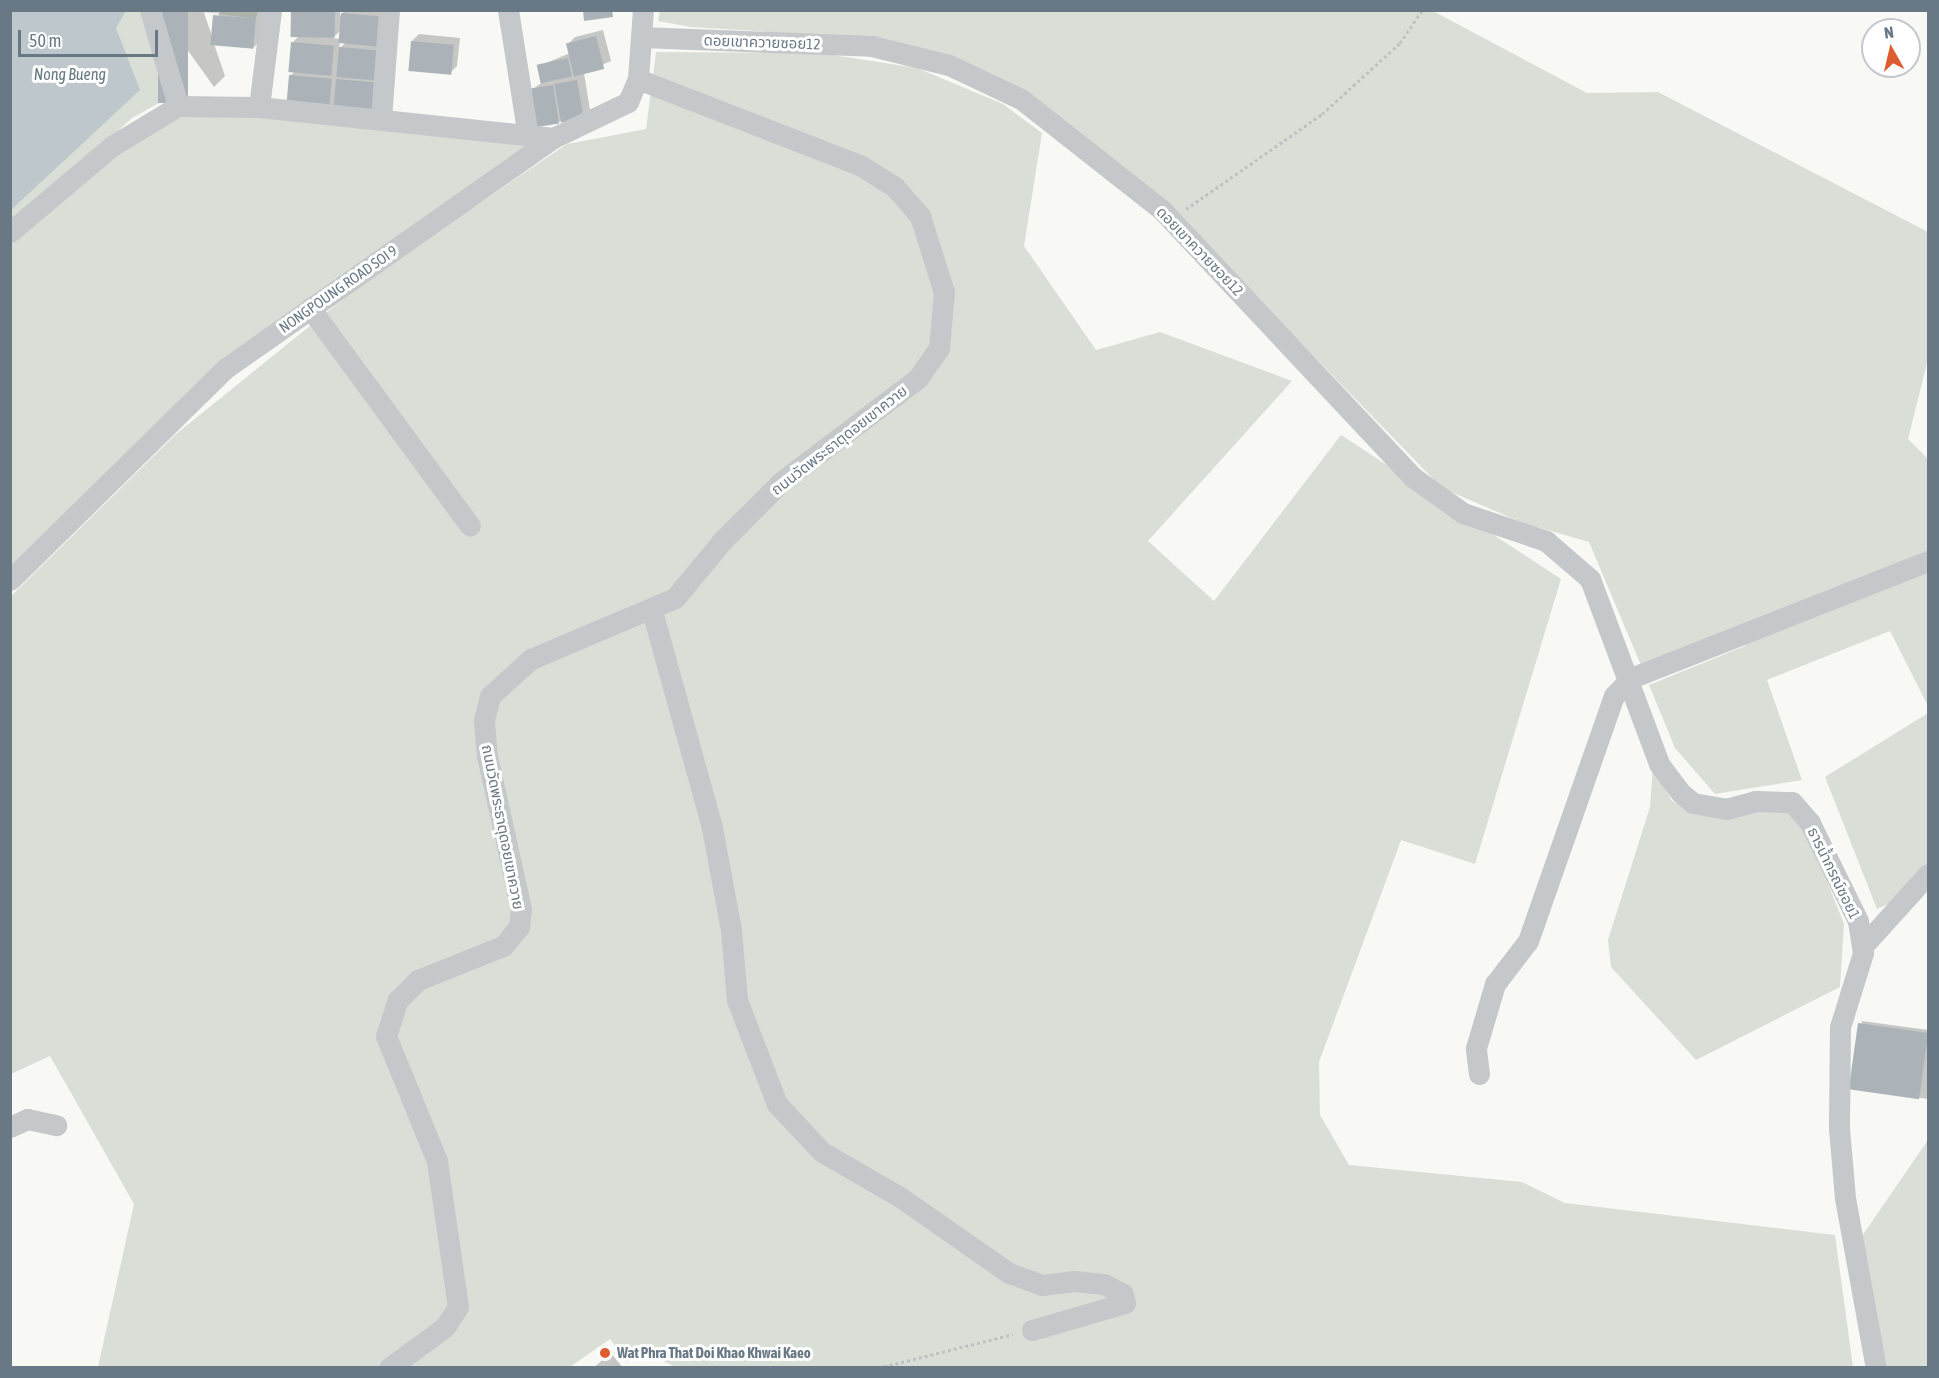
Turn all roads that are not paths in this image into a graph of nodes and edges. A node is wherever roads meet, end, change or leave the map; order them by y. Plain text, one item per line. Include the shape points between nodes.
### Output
1 (150, 10) edge
2 (271, 10) edge
3 (389, 10) edge
4 (508, 10) edge
5 (643, 10) edge
6 (641, 37) junction
7 (638, 80) junction
8 (178, 106) junction
9 (260, 107) junction
10 (381, 119) junction
11 (528, 136) junction
12 (553, 138) junction
13 (10, 231) edge
14 (310, 309) junction
15 (470, 526) dead end
16 (1929, 561) edge
17 (10, 580) edge
18 (652, 611) junction
19 (1631, 678) junction
20 (1929, 874) edge
21 (1863, 945) junction
22 (1479, 1074) dead end
23 (56, 1125) dead end
24 (10, 1127) edge
25 (1032, 1330) road end
26 (388, 1368) edge
27 (1876, 1368) edge

1 - 8 street
2 - 9 street
3 - 10 street
4 - 11 street
5 - 6 street, NONGPOUNG ROAD SOI 9
6 - 7 street, NONGPOUNG ROAD SOI 9
6 - 19 street, ดอยเขาควายซอย12 via 872,46 949,65 1021,99 1172,219 1414,478 1463,513 1546,541 1590,579
7 - 12 street, NONGPOUNG ROAD SOI 9 via 628,102
7 - 18 street, ถนนวัดพระธาตุดอยเขาควาย via 862,166 895,187 920,216 944,292 939,348 918,378 782,481 723,540 675,598
8 - 9 street
8 - 13 street via 112,146
9 - 10 street
10 - 11 street
11 - 12 street
12 - 14 street, NONGPOUNG ROAD SOI 9
14 - 15 street
14 - 17 street, NONGPOUNG ROAD SOI 9 via 226,368
16 - 19 street
18 - 25 street via 712,828 731,930 736,1000 777,1104 822,1152 900,1197 1009,1273 1042,1286 1074,1281 1104,1284 1123,1294 1125,1303
18 - 26 street, ถนนวัดพระธาตุดอยเขาควาย via 531,659 490,696 484,720 487,756 520,918 503,946 418,980 398,1000 386,1036 437,1161 458,1307 445,1327
19 - 21 street, ธารน้ำกรณ์ซอย1 via 1659,764 1681,794 1693,802 1726,809 1755,801 1792,802 1810,823 1844,887
19 - 22 street via 1614,696 1528,941 1495,984 1476,1048
20 - 21 street
21 - 27 street, ธารน้ำกรณ์ซอย1 via 1856,989 1840,1027 1837,1070 1845,1198
23 - 24 street via 27,1119

